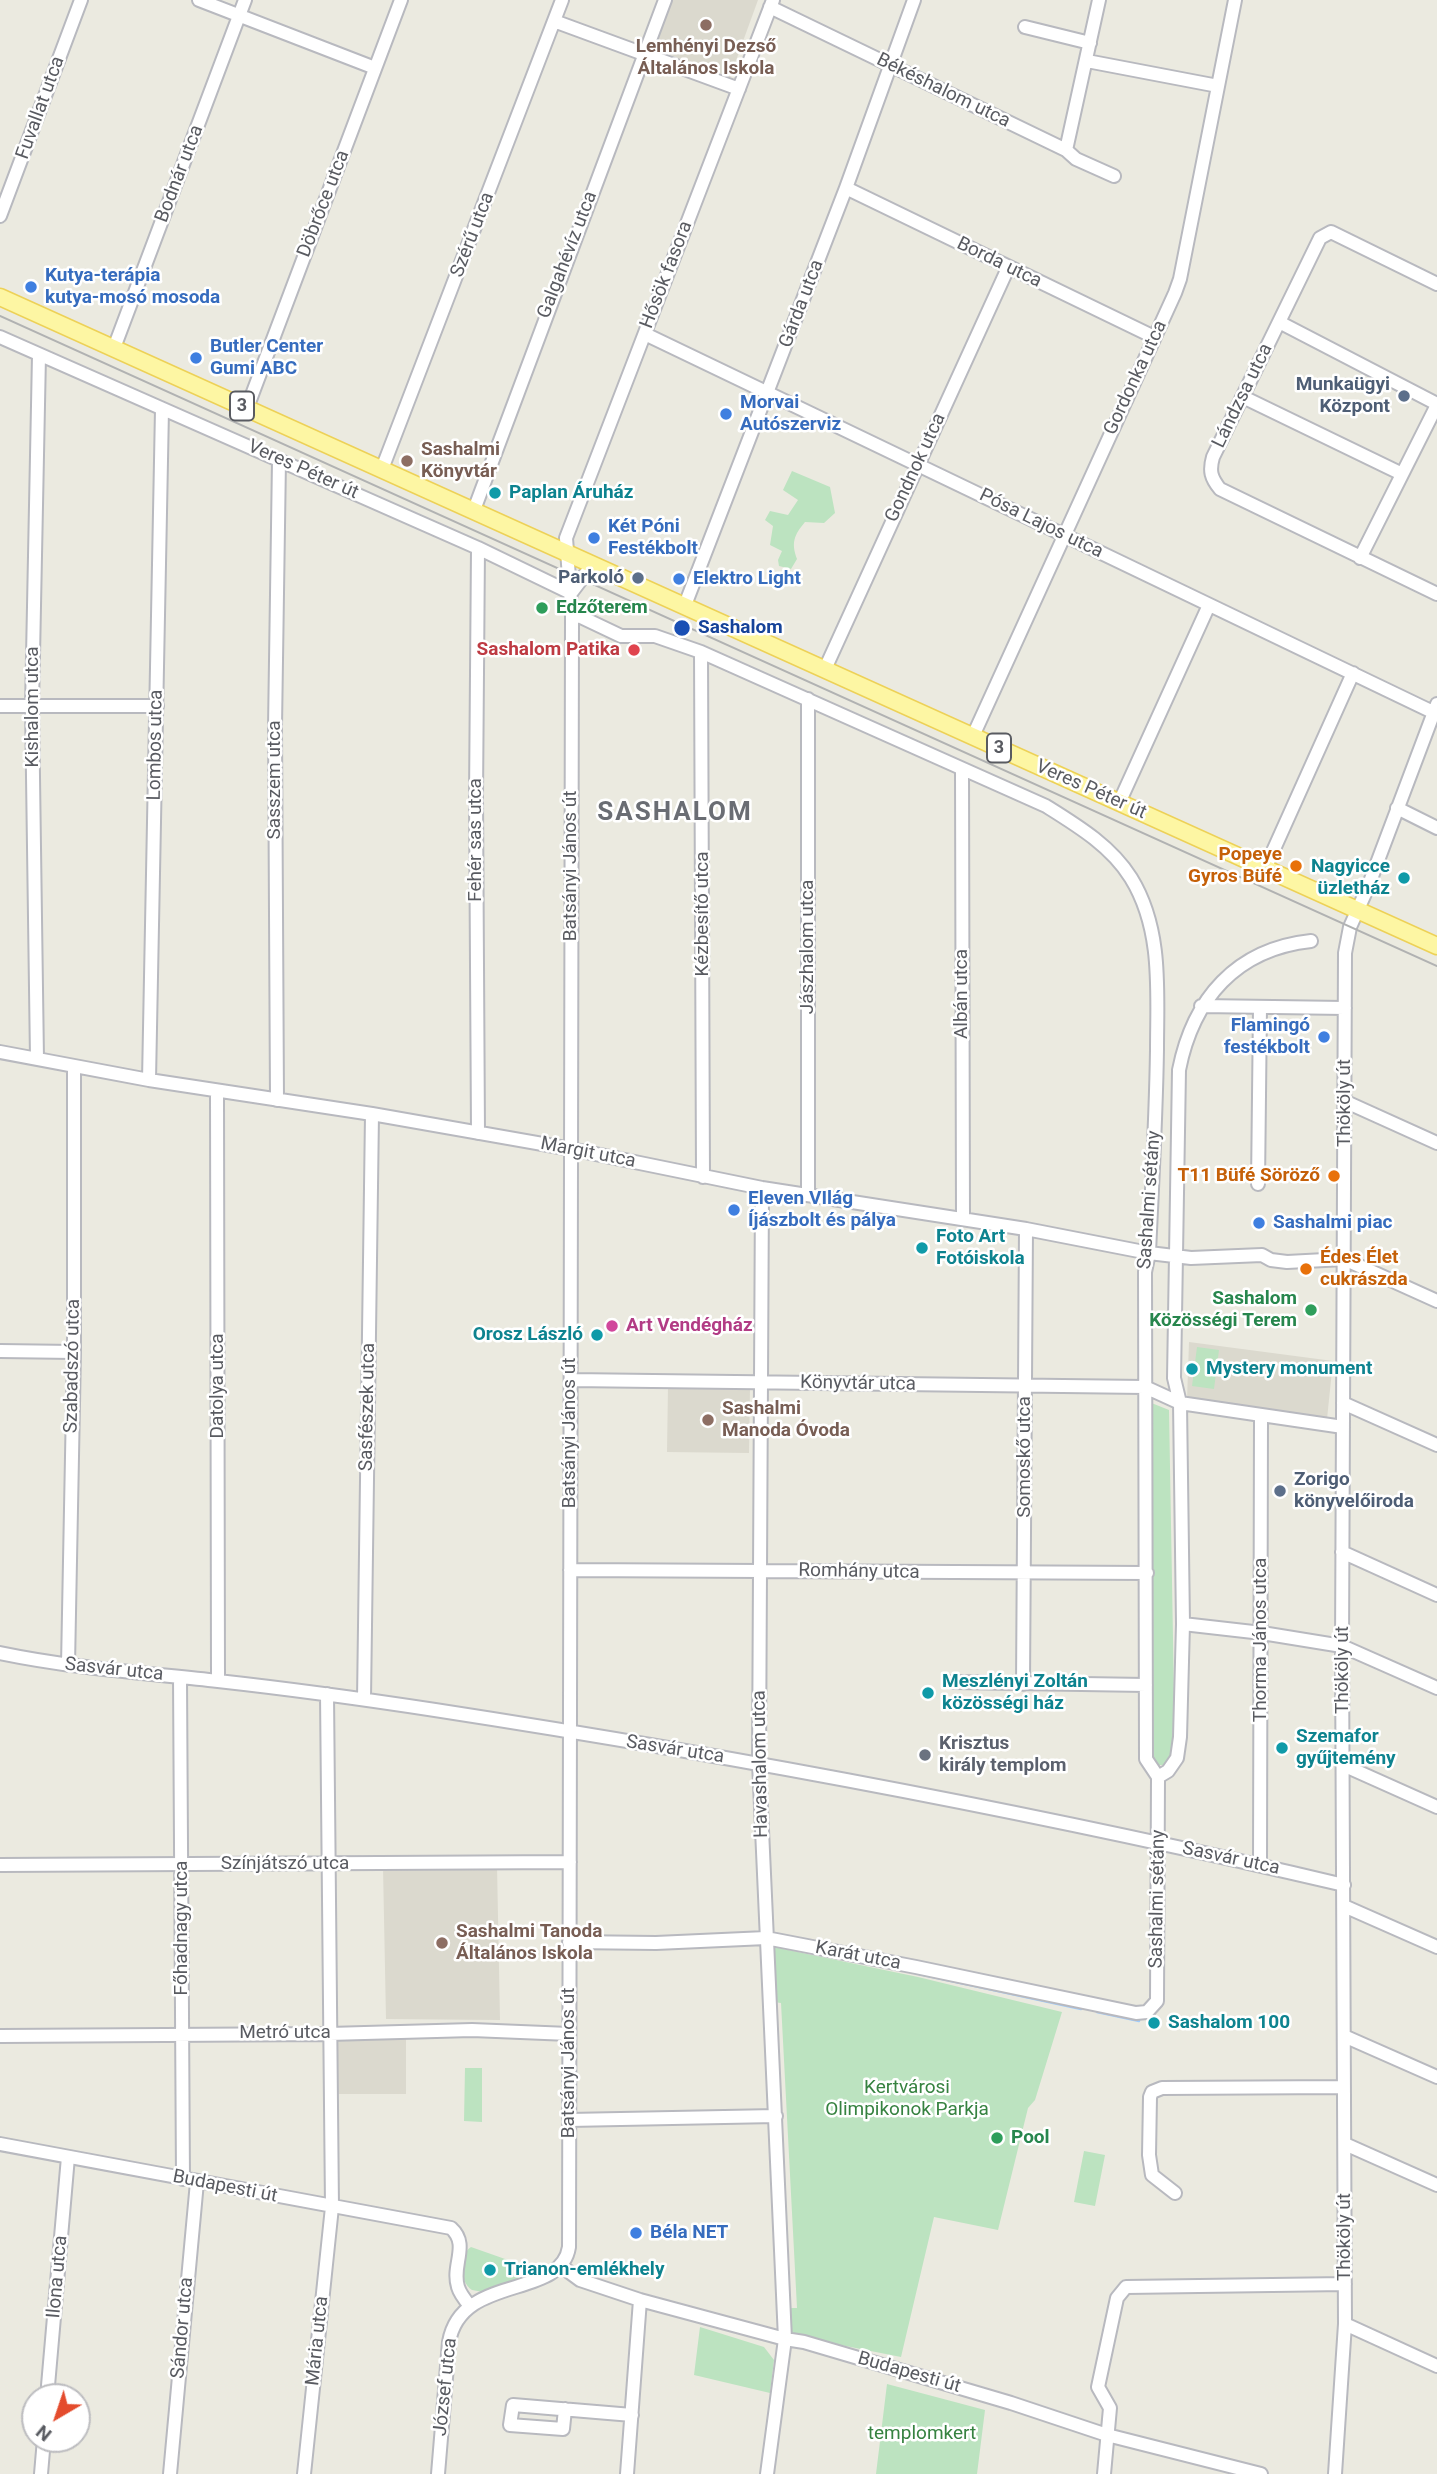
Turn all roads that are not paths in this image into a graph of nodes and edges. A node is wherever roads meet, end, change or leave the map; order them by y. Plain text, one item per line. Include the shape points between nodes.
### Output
1 (81, 0) edge
2 (199, 0) edge
3 (245, 0) edge
4 (401, 0) edge
5 (562, 0) edge
6 (665, 0) edge
7 (915, 0) edge
8 (1099, 0) edge
9 (1235, 0) edge
10 (772, 4) edge
11 (239, 16) junction
12 (554, 21) junction
13 (1025, 27) dead end
14 (1090, 43) junction
15 (644, 55) junction
16 (1087, 61) junction
17 (891, 65) junction
18 (375, 68) junction
19 (1218, 86) junction
20 (739, 89) junction
21 (1066, 150) junction
22 (1114, 176) dead end
23 (846, 188) junction
24 (0, 216) edge
25 (1008, 268) junction
26 (1437, 284) edge
27 (0, 297) edge
28 (1279, 322) junction
29 (645, 334) junction
30 (0, 337) edge
31 (1154, 337) junction
32 (114, 348) junction
33 (39, 355) junction
34 (768, 392) junction
35 (1242, 397) junction
36 (1437, 404) edge
37 (247, 408) junction
38 (162, 409) junction
39 (279, 460) junction
40 (917, 465) junction
41 (382, 469) junction
42 (1402, 474) junction
43 (474, 510) junction
44 (1065, 535) junction
45 (478, 548) junction
46 (566, 551) junction
47 (1360, 558) junction
48 (593, 564) junction
49 (571, 593) junction
50 (1437, 594) edge
51 (1209, 605) junction
52 (684, 606) junction
53 (572, 616) junction
54 (701, 652) junction
55 (825, 669) junction
56 (1353, 673) junction
57 (808, 699) junction
58 (0, 706) edge
59 (32, 706) junction
60 (157, 706) junction
61 (1436, 710) edge
62 (973, 736) junction
63 (962, 769) junction
64 (1119, 803) junction
65 (1397, 808) junction
66 (1069, 820) joint
67 (1437, 828) edge
68 (1265, 869) junction
69 (1357, 911) junction
70 (1311, 941) dead end
71 (1437, 946) edge
72 (1201, 1006) junction
73 (1261, 1007) junction
74 (1345, 1008) junction
75 (0, 1052) edge
76 (37, 1059) junction
77 (74, 1067) junction
78 (149, 1080) junction
79 (217, 1091) junction
80 (276, 1100) junction
81 (1344, 1101) junction
82 (1156, 1102) junction
83 (1177, 1103) junction
84 (372, 1114) junction
85 (478, 1133) junction
86 (1437, 1143) edge
87 (571, 1149) junction
88 (704, 1177) junction
89 (1258, 1184) dead end
90 (762, 1188) junction
91 (808, 1195) junction
92 (962, 1219) junction
93 (1026, 1229) junction
94 (1149, 1253) junction
95 (1175, 1255) junction
96 (1344, 1259) junction
97 (1437, 1301) edge
98 (0, 1351) edge
99 (74, 1352) junction
100 (571, 1380) junction
101 (761, 1382) junction
102 (1025, 1387) junction
103 (1144, 1387) junction
104 (1180, 1403) junction
105 (1343, 1403) junction
106 (1261, 1415) junction
107 (1343, 1427) junction
108 (1437, 1445) edge
109 (1342, 1552) junction
110 (570, 1570) junction
111 (760, 1571) junction
112 (1147, 1573) junction
113 (1024, 1574) junction
114 (1437, 1595) edge
115 (1183, 1624) junction
116 (1262, 1633) junction
117 (1342, 1646) junction
118 (0, 1653) edge
119 (68, 1665) junction
120 (180, 1677) junction
121 (218, 1681) junction
122 (953, 1682) dead end
123 (1023, 1684) junction
124 (1146, 1685) junction
125 (1437, 1688) edge
126 (327, 1694) junction
127 (364, 1699) junction
128 (569, 1731) junction
129 (759, 1763) junction
130 (1343, 1765) junction
131 (1158, 1777) junction
132 (1437, 1807) edge
133 (1159, 1843) junction
134 (570, 1862) junction
135 (328, 1863) junction
136 (181, 1864) junction
137 (0, 1865) edge
138 (1260, 1865) junction
139 (1344, 1885) junction
140 (1344, 1906) junction
141 (766, 1938) junction
142 (569, 1942) junction
143 (1437, 1947) edge
144 (1143, 2014) joint
145 (182, 2034) junction
146 (329, 2034) junction
147 (569, 2034) junction
148 (0, 2036) edge
149 (1344, 2036) junction
150 (1437, 2077) edge
151 (1345, 2087) junction
152 (776, 2116) junction
153 (569, 2120) junction
154 (0, 2144) edge
155 (1345, 2144) junction
156 (68, 2157) junction
157 (183, 2179) junction
158 (197, 2182) junction
159 (1437, 2185) edge
160 (1175, 2193) dead end
161 (332, 2207) junction
162 (559, 2268) junction
163 (1345, 2284) junction
164 (640, 2300) junction
165 (470, 2306) junction
166 (1345, 2325) junction
167 (785, 2339) junction
168 (1437, 2366) edge
169 (48, 2383) edge
170 (565, 2409) dead end
171 (632, 2415) junction
172 (1107, 2435) junction
173 (43, 2453) edge
174 (41, 2474) edge
175 (170, 2474) edge
176 (304, 2474) edge
177 (438, 2474) edge
178 (627, 2474) edge
179 (767, 2474) edge
180 (1104, 2474) edge
181 (1261, 2474) edge
182 (1335, 2474) edge

1 - 24 street, Fuvallat utca
2 - 11 street
3 - 11 street, Bodnár utca
4 - 18 street, Döbrőce utca
5 - 12 street, Szérű utca
6 - 15 street, Galgahévíz utca
7 - 17 street, Gárda utca
8 - 14 street
9 - 19 street, Gordonka utca
10 - 17 street, Békéshalom utca
10 - 20 street, Hősök fasora
11 - 18 street
11 - 32 street, Bodnár utca
12 - 15 street
12 - 41 street, Szérű utca
13 - 14 street
14 - 16 street
15 - 20 street
15 - 43 street, Galgahévíz utca
16 - 19 street
16 - 21 street
17 - 21 street, Békéshalom utca
17 - 23 street, Gárda utca
18 - 37 street, Döbrőce utca
19 - 31 street, Gordonka utca via 1180,279
20 - 29 street, Hősök fasora
21 - 22 street, Békéshalom utca
23 - 25 street, Borda utca
23 - 34 street, Gárda utca
25 - 31 street, Borda utca
25 - 40 street, Gondnok utca
26 - 28 street, Lándzsa utca via 1331,232 1320,238
27 - 32 main road, Veres Péter út / 3
28 - 35 street, Lándzsa utca
28 - 36 street
29 - 34 street, Pósa Lajos utca
29 - 46 street, Hősök fasora via 567,535
30 - 33 street, Veres Péter út
31 - 44 street, Gordonka utca
32 - 37 main road, Veres Péter út / 3
33 - 38 street, Veres Péter út
33 - 59 street, Kishalom utca
34 - 40 street, Pósa Lajos utca
34 - 52 street, Gárda utca
35 - 42 street
35 - 47 street, Lándzsa utca via 1213,457 1212,480 1220,489
36 - 42 street
37 - 41 main road, Veres Péter út / 3
38 - 39 street, Veres Péter út
38 - 60 street, Lombos utca
39 - 45 street, Veres Péter út
39 - 80 street, Sasszem utca
40 - 44 street, Pósa Lajos utca
40 - 55 street, Gondnok utca
41 - 43 main road, Veres Péter út / 3
42 - 47 street
43 - 46 main road, Veres Péter út / 3
44 - 51 street, Pósa Lajos utca
44 - 62 street, Gordonka utca
45 - 49 street, Veres Péter út
45 - 85 street, Fehér sas utca
46 - 48 main road, Veres Péter út / 3
46 - 49 street, Hősök fasora
47 - 50 street, Lándzsa utca
48 - 49 street
48 - 52 main road, Veres Péter út / 3
49 - 53 street, Batsányi János út
51 - 56 street, Pósa Lajos utca
51 - 64 street
52 - 55 main road, Veres Péter út / 3
53 - 54 street, Veres Péter út via 621,636 655,636
53 - 87 street, Batsányi János út
54 - 57 street, Veres Péter út
54 - 88 street, Kézbesítő utca
55 - 62 main road, Veres Péter út / 3
56 - 61 street, Pósa Lajos utca
56 - 68 street
57 - 63 street, Veres Péter út
57 - 91 street, Jászhalom utca
58 - 59 street
59 - 60 street
59 - 76 street, Kishalom utca
60 - 78 street, Lombos utca
61 - 65 street
62 - 64 main road, Veres Péter út / 3
63 - 66 street, Veres Péter út
63 - 92 street, Albán utca
64 - 68 main road, Veres Péter út / 3
65 - 67 street
65 - 69 street
66 - 82 street, Sashalmi sétány via 1124,867 1150,920 1157,968
68 - 69 main road, Veres Péter út / 3
69 - 71 main road, Veres Péter út / 3
69 - 74 street, Thököly út via 1347,936
70 - 72 street, Sashalmi sétány via 1272,950 1245,964
72 - 73 street
72 - 83 street, Sashalmi sétány via 1186,1036
73 - 74 street
73 - 89 street
74 - 81 street, Thököly út
75 - 76 street, Margit utca
76 - 77 street, Margit utca
77 - 78 street, Margit utca
77 - 99 street, Szabadszó utca
78 - 79 street, Margit utca
79 - 80 street, Margit utca
79 - 121 street, Datolya utca
80 - 84 street, Margit utca
81 - 86 street
81 - 96 street, Thököly út
82 - 83 street
82 - 94 street, Sashalmi sétány
83 - 95 street, Sashalmi sétány
84 - 85 street, Margit utca
84 - 127 street, Sasfészek utca
85 - 87 street, Margit utca
87 - 88 street, Margit utca
87 - 100 street, Batsányi János út
88 - 90 street, Margit utca
90 - 91 street, Margit utca
90 - 101 street, Havashalom utca
91 - 92 street, Margit utca
92 - 93 street, Margit utca
93 - 94 street, Margit utca
93 - 102 street, Somoskő utca
94 - 95 street, Margit utca
94 - 103 street, Sashalmi sétány
95 - 96 street, Margit utca via 1238,1262
95 - 104 street, Sashalmi sétány via 1174,1378
96 - 97 street
96 - 105 street, Thököly út
98 - 99 street
99 - 119 street, Szabadszó utca
100 - 101 street, Könyvtár utca
100 - 110 street, Batsányi János út
101 - 102 street, Könyvtár utca
101 - 111 street, Havashalom utca
102 - 103 street, Könyvtár utca
102 - 113 street, Somoskő utca
103 - 104 street
103 - 112 street, Sashalmi sétány
104 - 106 street
104 - 115 street, Sashalmi sétány
105 - 107 street, Thököly út
105 - 108 street
106 - 107 street
106 - 116 street, Thorma János utca
107 - 109 street, Thököly út
109 - 114 street
109 - 117 street, Thököly út
110 - 111 street, Romhány utca
110 - 128 street, Batsányi János út
111 - 113 street, Romhány utca
111 - 129 street, Havashalom utca
112 - 113 street, Romhány utca
112 - 124 street, Sashalmi sétány
113 - 123 street, Somoskő utca
115 - 116 street
115 - 131 street, Sashalmi sétány via 1177,1758
116 - 117 street
116 - 138 street, Thorma János utca
117 - 125 street
117 - 130 street, Thököly út
118 - 119 street, Sasvár utca
119 - 120 street, Sasvár utca
120 - 121 street, Sasvár utca
120 - 136 street, Főhadnagy utca
121 - 126 street, Sasvár utca
122 - 123 street
123 - 124 street
124 - 131 street, Sashalmi sétány via 1146,1759
126 - 127 street, Sasvár utca
126 - 135 street, Mária utca
127 - 128 street, Sasvár utca
128 - 129 street, Sasvár utca
128 - 134 street, Batsányi János út
129 - 133 street, Sasvár utca
129 - 141 street, Havashalom utca
130 - 132 street
130 - 139 street, Thököly út
131 - 133 street, Sashalmi sétány
133 - 138 street, Sasvár utca
133 - 144 street, Sashalmi sétány via 1157,2001
134 - 135 street, Színjátszó utca
134 - 142 street, Batsányi János út
135 - 136 street, Színjátszó utca
135 - 146 street, Mária utca
136 - 137 street, Színjátszó utca
136 - 145 street, Főhadnagy utca
138 - 139 street, Sasvár utca
139 - 140 street, Thököly út
140 - 143 street
140 - 149 street, Thököly út
141 - 142 street, Karát utca
141 - 144 street, Karát utca
141 - 152 street, Havashalom utca
142 - 147 street, Batsányi János út
145 - 146 street, Metró utca
145 - 148 street, Metró utca
145 - 157 street, Főhadnagy utca
146 - 147 street, Metró utca via 472,2029
146 - 161 street, Mária utca
147 - 153 street, Batsányi János út
149 - 150 street
149 - 151 street, Thököly út
151 - 155 street, Thököly út
151 - 160 street via 1162,2088 1152,2092 1152,2175
152 - 153 street
152 - 167 street, Havashalom utca
153 - 162 street, Batsányi János út via 569,2247
154 - 156 street, Budapesti út
155 - 159 street
155 - 163 street, Thököly út
156 - 157 street, Budapesti út
156 - 169 street, Ilona utca
157 - 158 street, Budapesti út
158 - 161 street, Budapesti út
158 - 175 street, Sándor utca
161 - 165 street, Budapesti út via 451,2228 461,2243 457,2286
161 - 176 street, Mária utca
162 - 164 street, Budapesti út
162 - 165 street
163 - 166 street, Thököly út
163 - 172 street via 1126,2287 1117,2298 1098,2387 1110,2408
164 - 167 street, Budapesti út
164 - 171 street
165 - 177 street, József utca via 451,2334
166 - 168 street
166 - 182 street, Thököly út
167 - 172 street, Budapesti út
167 - 179 street, Havashalom utca
170 - 171 street
171 - 178 street
172 - 180 street
172 - 181 street, Budapesti út
173 - 174 street

